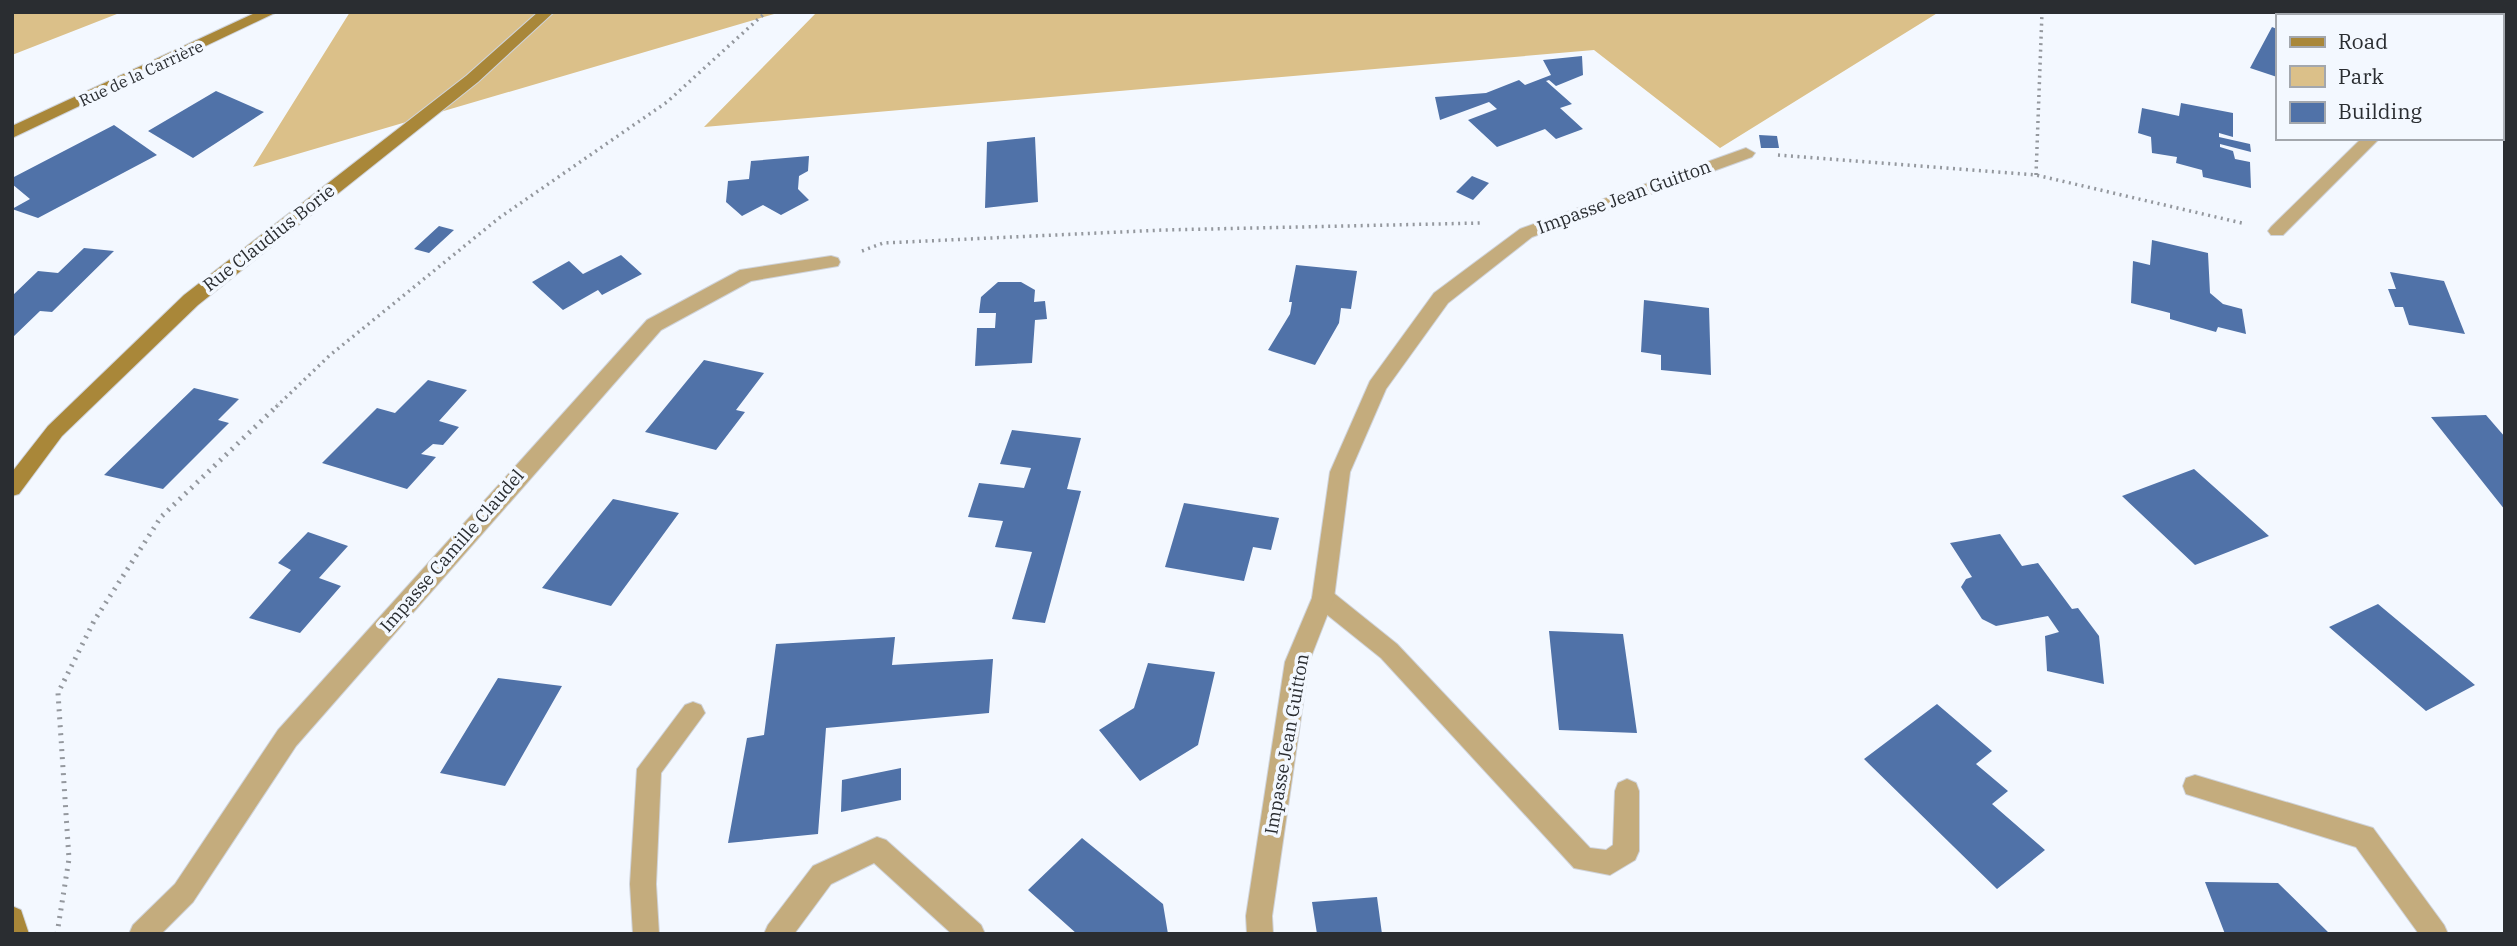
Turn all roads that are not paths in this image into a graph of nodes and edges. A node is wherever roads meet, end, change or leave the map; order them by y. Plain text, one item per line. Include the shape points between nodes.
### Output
1 (270, 12) edge
2 (547, 12) edge
3 (12, 133) edge
4 (2370, 140) edge
5 (1746, 153) road end
6 (2277, 231) road end
7 (831, 262) road end
8 (12, 488) edge
9 (1323, 598) junction
10 (693, 713) dead end
11 (2195, 786) dead end
12 (1626, 791) dead end
13 (12, 919) edge
14 (16, 934) edge
15 (142, 934) edge
16 (646, 934) edge
17 (777, 934) edge
18 (972, 934) edge
19 (1260, 934) edge
20 (2435, 934) edge

1 - 3 street, Rue de la Carrière
2 - 8 street, Rue Claudius Borie via 472,79 191,300 55,431
4 - 6 street
5 - 9 street, Impasse Jean Guitton via 1526,233 1441,298 1377,386 1339,472
7 - 15 street, Impasse Camille Claudel via 747,275 654,325 287,738 184,893
9 - 12 street via 1389,651 1583,859 1610,863 1626,851
9 - 19 street, Impasse Jean Guitton via 1297,662
10 - 16 street via 649,769 643,884
11 - 20 street via 2364,837
13 - 14 street
17 - 18 street via 822,875 877,849

